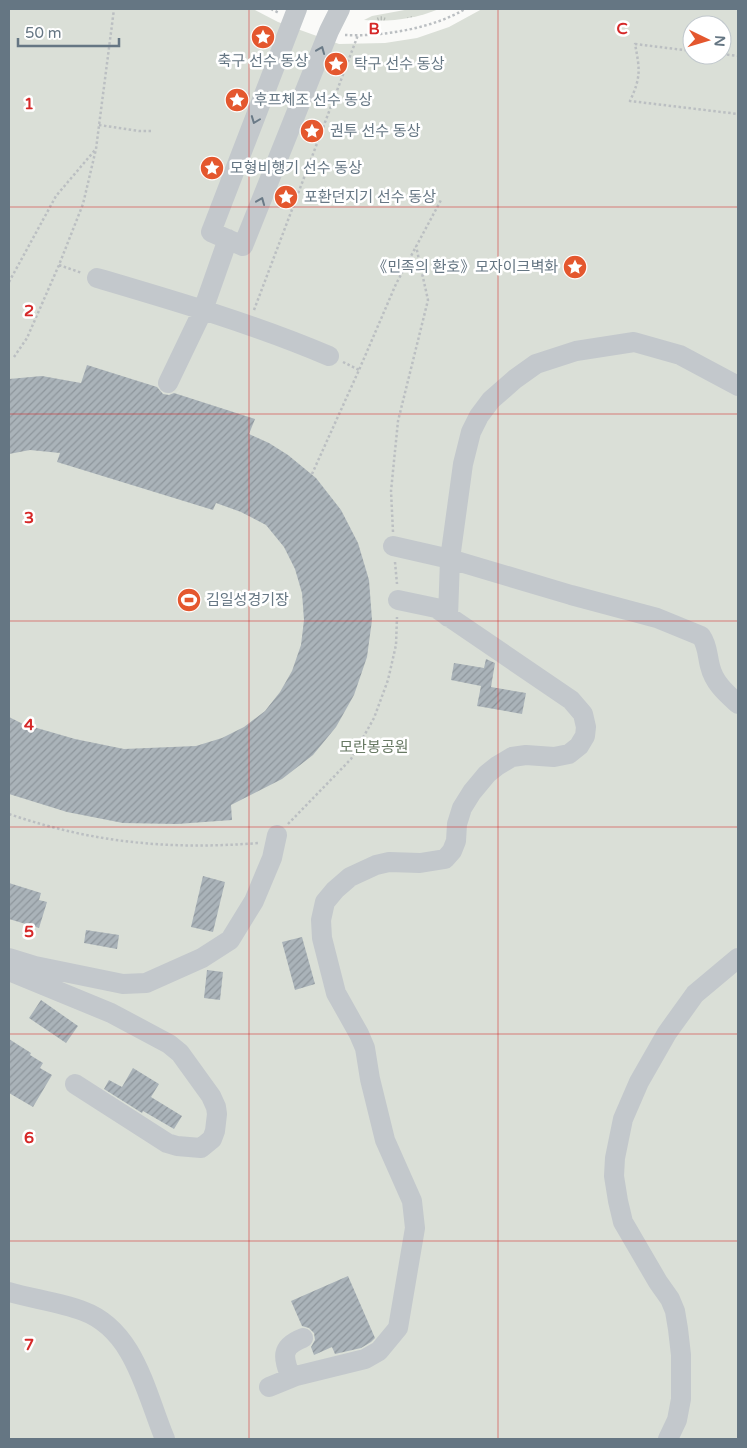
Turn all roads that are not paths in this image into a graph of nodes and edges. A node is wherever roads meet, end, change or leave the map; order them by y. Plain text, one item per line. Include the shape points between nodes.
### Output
1 (340, 9) edge
2 (295, 15) edge
3 (228, 239) junction
4 (97, 278) dead end
5 (203, 310) junction
6 (329, 356) dead end
7 (168, 383) dead end
8 (738, 386) edge
9 (393, 546) road end
10 (450, 559) junction
11 (398, 600) road end
12 (448, 617) junction
13 (738, 704) edge
14 (269, 839) road end
15 (9, 958) edge
16 (738, 958) edge
17 (9, 971) edge
18 (75, 1084) dead end
19 (9, 1292) edge
20 (303, 1338) dead end
21 (290, 1378) junction
22 (269, 1387) dead end
23 (165, 1439) edge
24 (668, 1439) edge

3 -> 1 lane via 242,246
2 -> 3 lane via 211,232
3 - 5 lane
4 - 5 lane
5 - 6 lane
5 - 7 lane
8 - 10 lane via 680,356 634,342 576,350 536,364 491,400 471,432 463,464
9 - 10 lane
10 - 12 lane
10 - 13 lane via 657,618 701,636 714,679
11 - 12 lane via 436,608
12 - 21 lane via 571,700 583,714 585,736 569,754 512,757 488,774 462,808 456,841 445,859 376,865 350,878 325,902 322,938 336,993 365,1048 385,1140 412,1200 414,1228 398,1328 379,1351 365,1359
14 - 15 lane via 272,858 254,901 230,940 202,958 146,983 123,984
16 - 24 lane via 695,994 667,1033 623,1118 615,1158 614,1176 623,1222 675,1311 681,1354 680,1399 677,1420
17 - 18 lane via 111,1013 169,1044 180,1053 211,1096 217,1114 215,1131 212,1139 201,1148 167,1143
19 - 23 lane via 85,1312 105,1322 123,1341 140,1373
20 - 21 lane via 285,1350
21 - 22 lane

